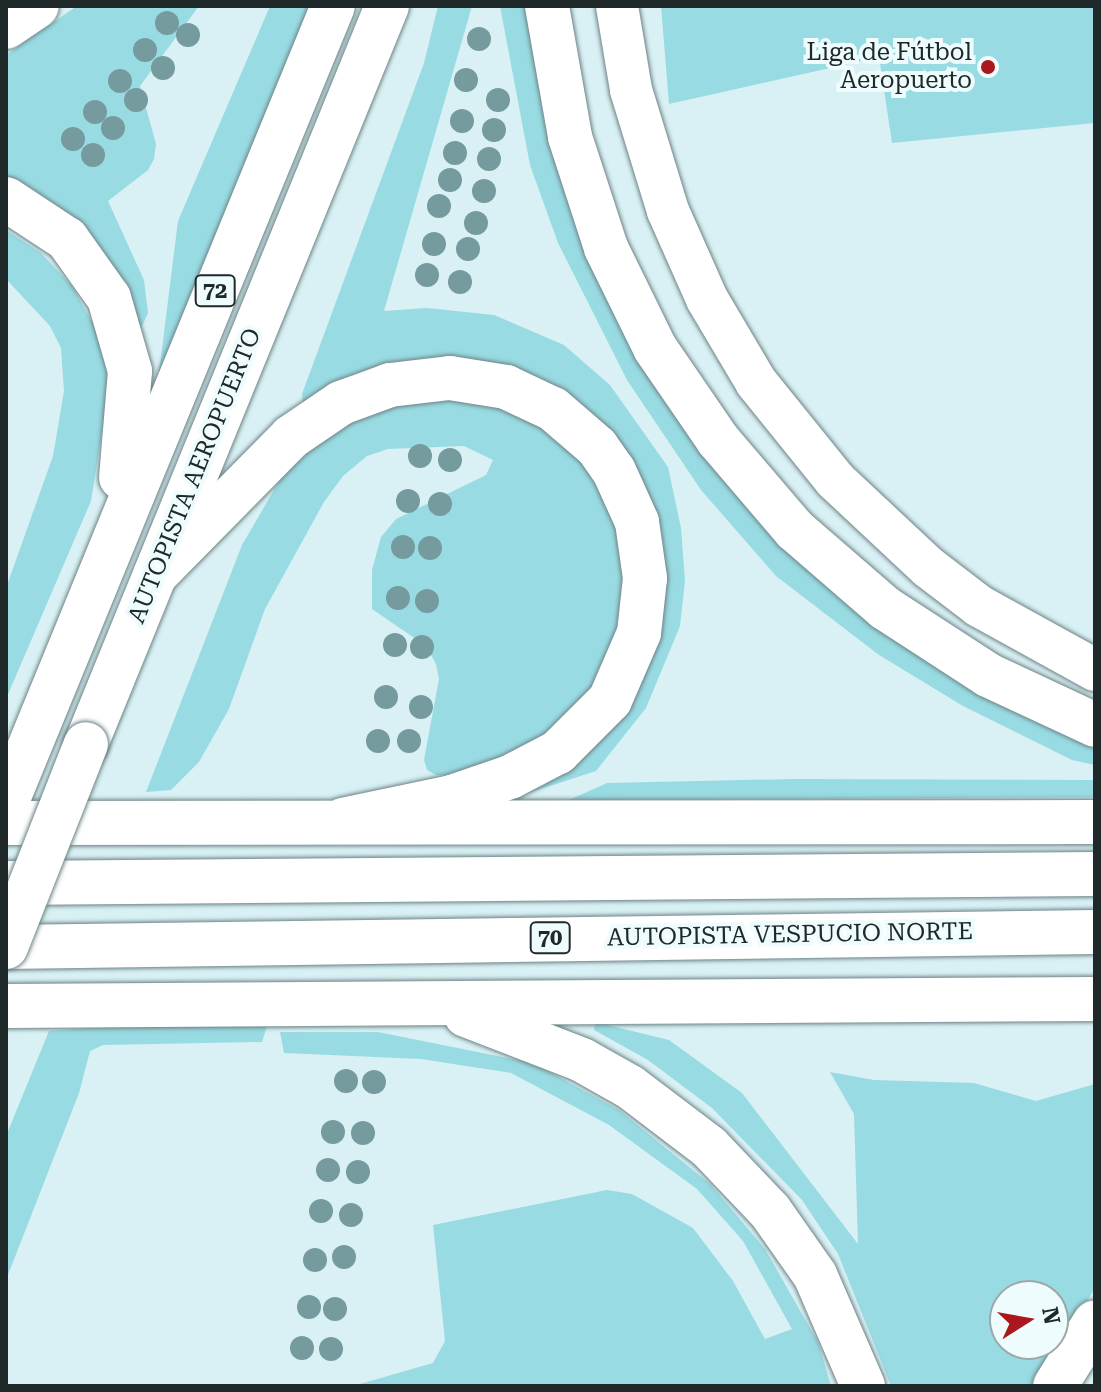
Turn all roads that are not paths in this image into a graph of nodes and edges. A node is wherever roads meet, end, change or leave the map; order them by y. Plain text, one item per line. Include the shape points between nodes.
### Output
1 (37, 6) edge
2 (333, 6) edge
3 (387, 6) edge
4 (547, 6) edge
5 (617, 6) edge
6 (6, 27) edge
7 (6, 199) edge
8 (155, 575) junction
9 (98, 576) junction
10 (1095, 670) edge
11 (1095, 725) edge
12 (6, 804) edge
13 (343, 820) junction
14 (1095, 822) edge
15 (6, 823) edge
16 (1095, 874) edge
17 (6, 883) edge
18 (1095, 932) edge
19 (6, 947) edge
20 (1095, 999) edge
21 (421, 1004) junction
22 (6, 1006) edge
23 (1095, 1322) edge
24 (863, 1386) edge
25 (1055, 1386) edge

1 - 6 highway
2 - 9 highway, 72
3 - 8 highway, AUTOPISTA AEROPUERTO / 72
4 - 11 highway via 570,137 606,248 655,348 718,440 795,530 885,608 988,675
5 - 10 street via 631,90 668,211 707,299 756,382 835,480 928,567 979,606
7 - 9 highway via 50,224 83,257 109,298 125,345 131,397 128,442
8 - 13 highway via 291,437 341,403 390,385 450,378 506,387 553,409 597,447 637,522 645,578 639,633 610,700 558,752 510,777 452,797
8 - 19 highway, AUTOPISTA AEROPUERTO / 72, bridge
9 - 12 highway, 72
13 - 14 highway
13 - 15 highway
16 - 17 highway
18 - 19 highway, AUTOPISTA VESPUCIO NORTE / 70
20 - 21 highway
21 - 22 highway
21 - 24 highway via 496,1025 582,1060 630,1087 709,1147 770,1211 815,1275
23 - 25 highway

